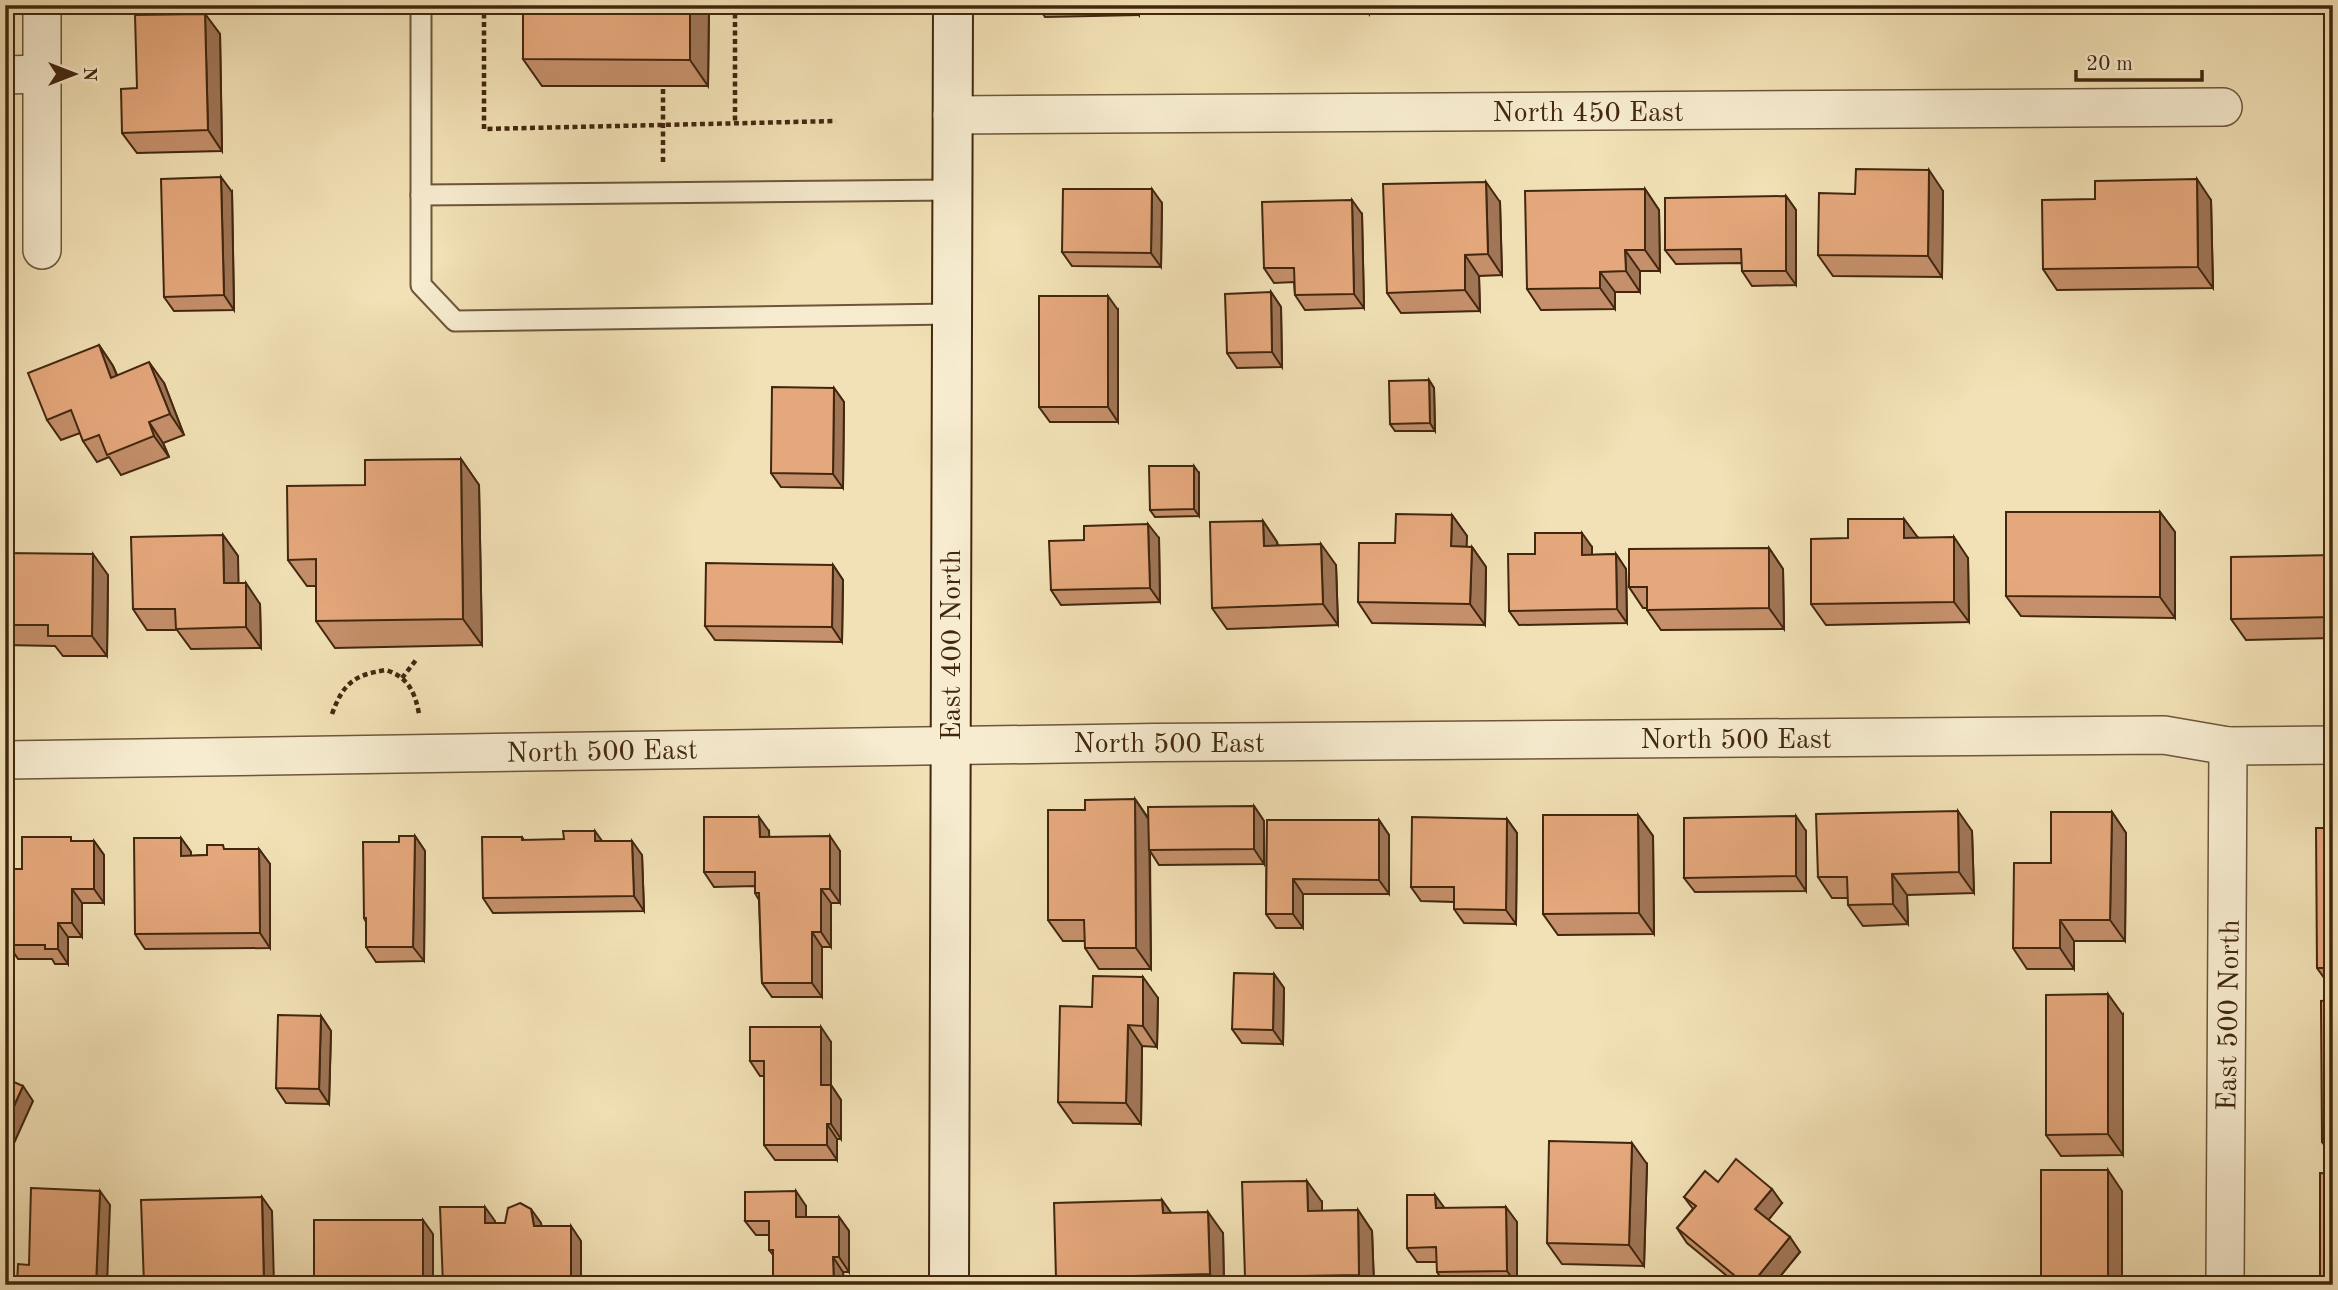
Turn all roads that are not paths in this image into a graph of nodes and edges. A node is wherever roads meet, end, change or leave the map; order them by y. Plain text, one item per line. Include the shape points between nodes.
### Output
1 (42, 5) edge
2 (421, 5) edge
3 (953, 5) edge
4 (42, 74) junction
5 (5, 75) edge
6 (2223, 107) dead end
7 (953, 115) junction
8 (952, 190) junction
9 (421, 195) junction
10 (42, 250) dead end
11 (951, 314) junction
12 (949, 744) junction
13 (2333, 745) edge
14 (2228, 746) junction
15 (5, 760) edge
16 (949, 1285) edge
17 (2225, 1285) edge

1 - 4 street
2 - 9 lane
3 - 7 main road, East 400 North
4 - 5 street
4 - 10 street
6 - 7 street, North 450 East
7 - 8 main road, East 400 North
8 - 9 lane
8 - 11 main road, East 400 North
9 - 11 lane via 421,285 455,321
11 - 12 main road, East 400 North
12 - 14 street, North 500 East via 2164,736
12 - 15 street, North 500 East
12 - 16 main road, East 400 North
13 - 14 street, North 500 East
14 - 17 street, East 500 North

